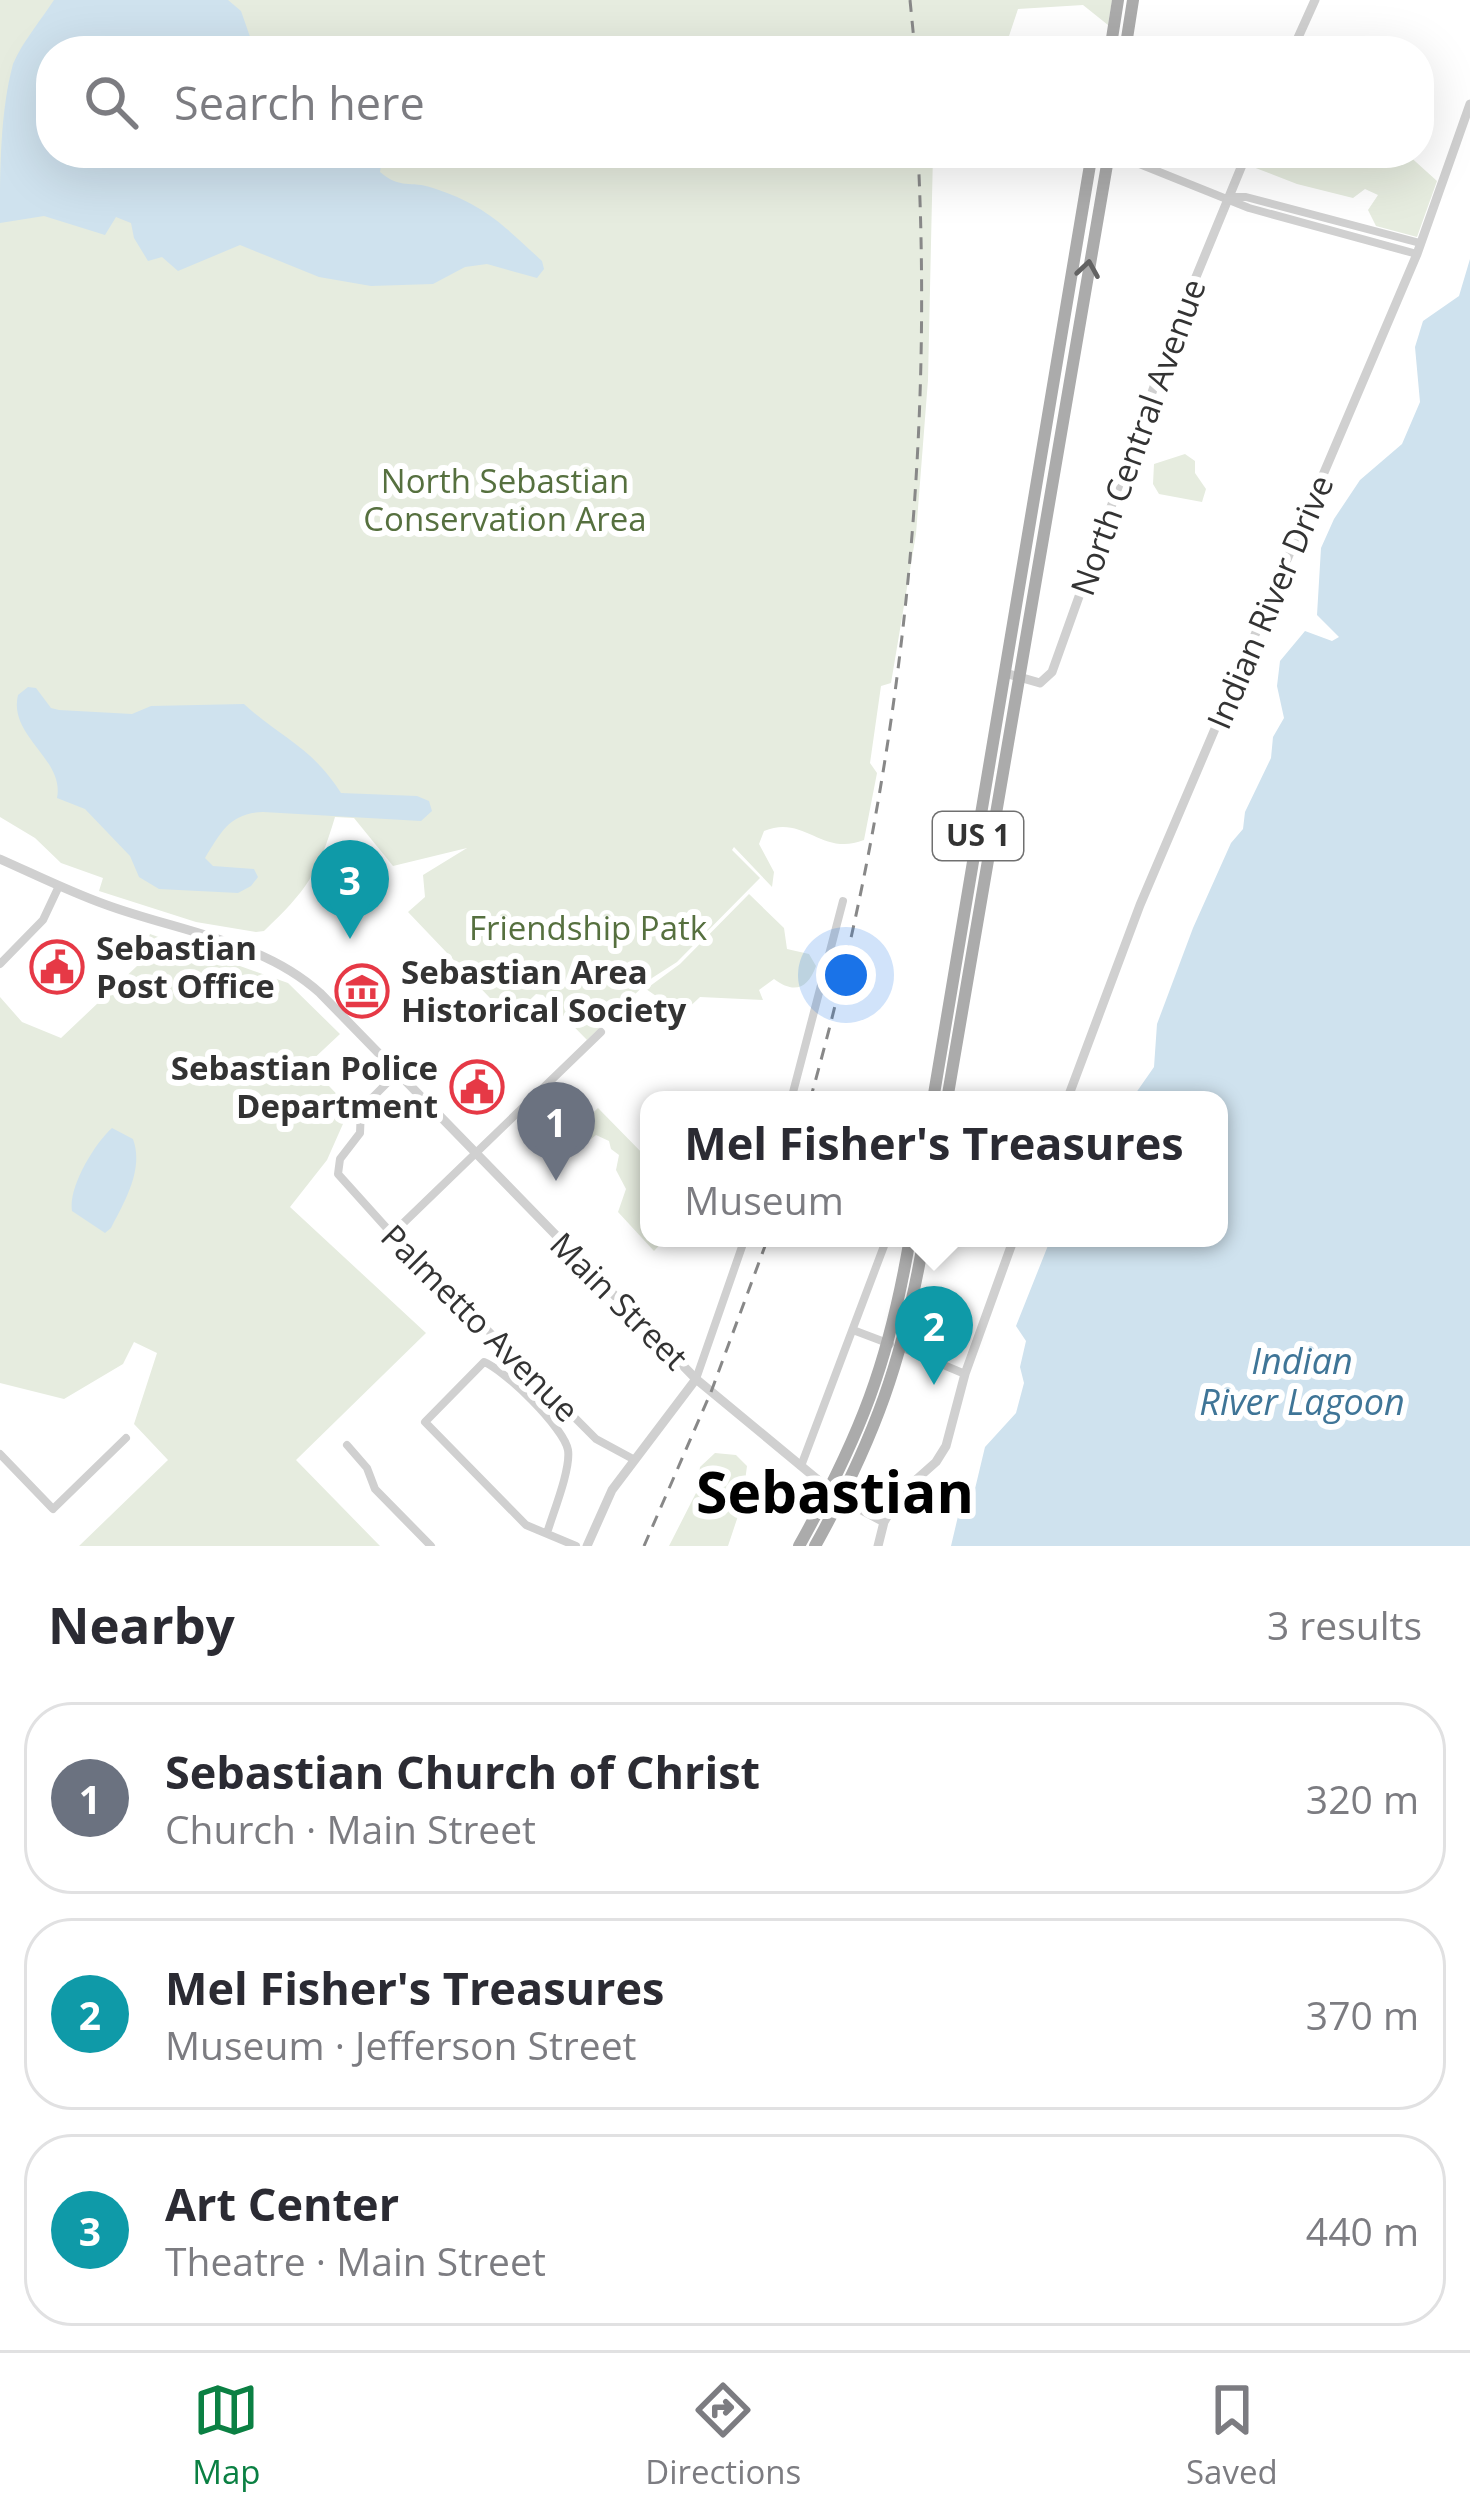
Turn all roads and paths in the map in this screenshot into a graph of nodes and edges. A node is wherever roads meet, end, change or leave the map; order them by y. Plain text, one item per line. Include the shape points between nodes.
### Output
1 (1118, 0) edge
2 (1133, 0) edge
3 (1315, 0) edge
4 (1112, 36) edge
5 (1127, 36) edge
6 (1299, 36) edge
7 (1470, 104) edge
8 (1093, 168) edge
9 (1101, 168) edge
10 (1106, 168) edge
11 (1151, 168) edge
12 (1240, 168) edge
13 (1104, 174) junction
14 (1227, 197) junction
15 (1418, 249) junction
16 (1041, 506) junction
17 (1012, 675) junction
18 (0, 859) edge
19 (59, 886) junction
20 (843, 901) dead end
21 (0, 964) edge
22 (602, 1032) dead end
23 (397, 1073) junction
24 (793, 1091) edge
25 (935, 1091) edge
26 (948, 1091) edge
27 (1070, 1091) edge
28 (476, 1154) junction
29 (392, 1234) junction
30 (743, 1247) edge
31 (884, 1247) edge
32 (909, 1247) edge
33 (922, 1247) edge
34 (1011, 1247) edge
35 (853, 1330) junction
36 (896, 1346) junction
37 (965, 1374) junction
38 (696, 1379) junction
39 (126, 1438) dead end
40 (347, 1445) dead end
41 (0, 1454) edge
42 (633, 1460) junction
43 (801, 1466) junction
44 (836, 1494) junction
45 (884, 1522) junction
46 (547, 1533) junction
47 (431, 1546) edge
48 (576, 1546) edge
49 (587, 1546) edge
50 (800, 1546) edge
51 (815, 1546) edge
52 (878, 1546) edge

1 - 4 main road
2 - 5 main road
3 - 6 street
7 - 15 street, Indian River Drive
8 - 16 main road, US 1
9 - 13 main road
10 - 13 main road, US 1
11 - 14 street
12 - 14 street, North Central Avenue
16 -> 13 main road, US 1
14 - 15 street
14 - 17 street, North Central Avenue via 1052,672 1040,683
15 - 27 street, Indian River Drive via 1140,904
16 - 17 main road, US 1
17 - 25 main road, US 1
17 - 26 main road, US 1
18 - 19 street, Main Street
19 - 21 street via 43,920
19 - 23 street, Main Street via 291,969
20 - 24 street
22 - 28 street
23 - 28 street, Main Street
23 - 29 street, Palmetto Avenue via 361,1109 360,1133 338,1174
28 - 29 street
28 - 38 street, Main Street
29 - 42 street, Palmetto Avenue via 596,1439
30 - 38 street
31 - 35 street
32 - 36 main road
33 - 36 main road
34 - 37 street
35 - 36 street
35 - 43 street
36 - 37 street
36 - 44 main road via 876,1426
37 - 45 street via 946,1446
38 - 42 street
38 - 43 street, Main Street
39 - 41 street via 53,1509
40 - 47 street via 375,1490
42 - 49 street
43 - 44 street, Main Street
44 - 45 street, Main Street
44 - 50 main road
44 - 51 main road
45 - 52 street
46 - 46 street via 570,1455 563,1437 484,1362 425,1422 526,1525
46 - 48 street

